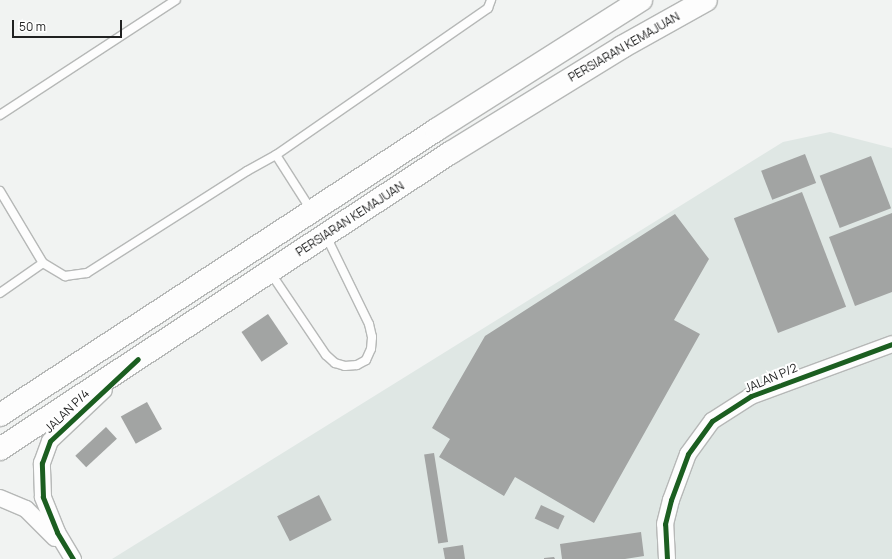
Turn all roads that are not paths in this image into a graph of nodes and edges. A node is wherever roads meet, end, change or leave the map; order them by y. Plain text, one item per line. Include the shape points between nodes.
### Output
1 (176, 0) edge
2 (490, 0) edge
3 (642, 0) edge
4 (706, 0) edge
5 (0, 115) edge
6 (276, 155) junction
7 (0, 191) edge
8 (312, 211) junction
9 (326, 235) junction
10 (43, 263) junction
11 (270, 272) junction
12 (0, 293) edge
13 (892, 344) edge
14 (138, 359) junction
15 (0, 415) edge
16 (0, 449) edge
17 (0, 498) edge
18 (71, 556) edge
19 (667, 559) edge

1 - 5 lane
2 - 6 lane via 488,8
3 - 8 main road via 620,8
4 - 9 main road, PERSIARAN KEMAJUAN via 615,51 457,149
6 - 8 lane
6 - 10 lane via 87,273 65,276
7 - 10 lane
8 - 15 main road
9 - 11 main road, PERSIARAN KEMAJUAN
9 - 11 lane via 369,324 372,337 371,349 366,360 356,365 345,366 335,363 326,355
10 - 12 lane
11 - 14 main road, PERSIARAN KEMAJUAN
13 - 19 street, JALAN P/2 via 750,396 712,421 688,454 671,500 665,524
14 - 16 main road, PERSIARAN KEMAJUAN
14 - 18 street, JALAN P/4 via 50,441 42,463 43,497 57,532
17 - 18 street, JALAN P/4 via 26,509

